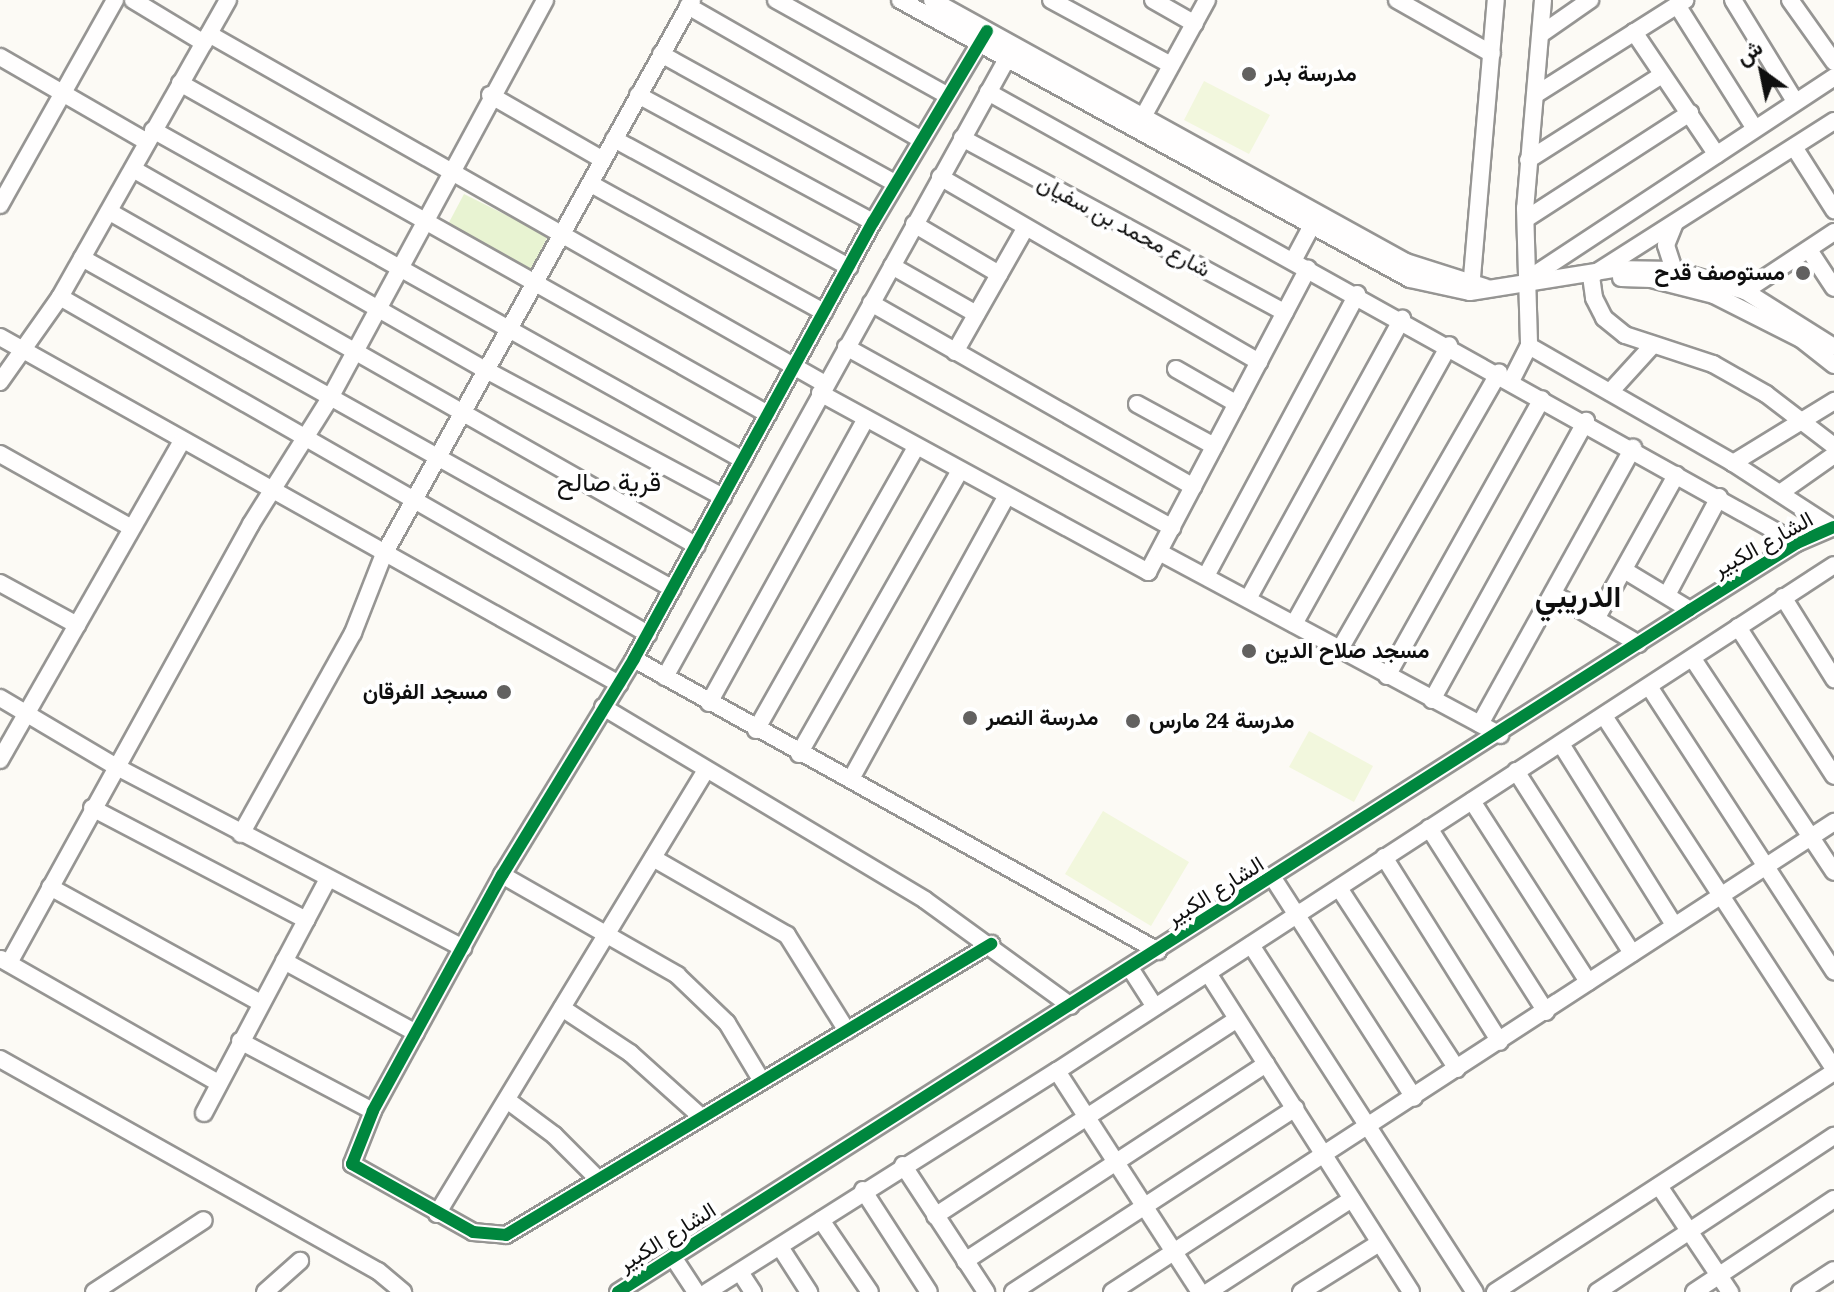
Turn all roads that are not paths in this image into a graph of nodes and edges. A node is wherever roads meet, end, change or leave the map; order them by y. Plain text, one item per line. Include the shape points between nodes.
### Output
1 (115, 0) edge
2 (133, 0) edge
3 (228, 0) edge
4 (545, 0) edge
5 (776, 0) edge
6 (900, 0) edge
7 (932, 0) edge
8 (1051, 0) edge
9 (1153, 0) edge
10 (1207, 0) edge
11 (1397, 0) edge
12 (1496, 0) edge
13 (1543, 0) edge
14 (1590, 0) edge
15 (1733, 0) edge
16 (1790, 0) edge
17 (1681, 2) edge
18 (690, 3) edge
19 (1195, 24) junction
20 (1634, 32) junction
21 (1541, 34) junction
22 (983, 37) junction
23 (206, 39) junction
24 (1010, 52) junction
25 (661, 54) junction
26 (1492, 54) junction
27 (0, 57) edge
28 (1834, 62) edge
29 (1171, 65) junction
30 (1662, 75) junction
31 (1834, 77) edge
32 (180, 83) junction
33 (988, 92) junction
34 (63, 95) junction
35 (490, 95) junction
36 (638, 95) junction
37 (947, 95) junction
38 (1535, 95) junction
39 (1795, 101) junction
40 (1690, 113) junction
41 (1143, 117) junction
42 (1834, 121) edge
43 (1755, 129) junction
44 (150, 136) junction
45 (962, 138) junction
46 (614, 139) junction
47 (920, 139) junction
48 (1794, 147) junction
49 (1717, 155) junction
50 (603, 160) junction
51 (1528, 160) junction
52 (133, 169) junction
53 (449, 172) junction
54 (940, 177) junction
55 (895, 183) junction
56 (591, 184) junction
57 (0, 205) edge
58 (1834, 210) edge
59 (110, 212) junction
60 (1529, 217) junction
61 (423, 219) junction
62 (873, 222) junction
63 (1676, 222) junction
64 (914, 224) junction
65 (1312, 226) junction
66 (1025, 229) junction
67 (1834, 232) edge
68 (561, 234) junction
69 (1809, 250) junction
70 (82, 258) junction
71 (1300, 265) junction
72 (397, 266) junction
73 (892, 266) junction
74 (849, 267) junction
75 (1674, 270) junction
76 (999, 274) junction
77 (1598, 275) junction
78 (1525, 280) junction
79 (535, 281) junction
80 (1476, 286) junction
81 (1834, 288) edge
82 (1745, 291) junction
83 (1357, 294) junction
84 (60, 297) junction
85 (871, 303) junction
86 (377, 305) junction
87 (824, 312) junction
88 (1285, 313) junction
89 (976, 314) junction
90 (1402, 319) junction
91 (508, 328) junction
92 (0, 337) edge
93 (1449, 345) junction
94 (1529, 346) junction
95 (1652, 346) junction
96 (846, 347) junction
97 (1834, 347) edge
98 (19, 349) junction
99 (355, 351) junction
100 (955, 352) junction
101 (1259, 362) junction
102 (1834, 365) edge
103 (794, 366) junction
104 (1176, 369) dead end
105 (486, 370) junction
106 (1505, 377) junction
107 (0, 382) edge
108 (822, 388) junction
109 (1610, 392) junction
110 (330, 398) junction
111 (1542, 399) junction
112 (1834, 401) edge
113 (1137, 404) dead end
114 (1237, 404) junction
115 (464, 412) junction
116 (768, 414) junction
117 (866, 419) junction
118 (1586, 421) junction
119 (1801, 421) junction
120 (306, 435) junction
121 (182, 441) junction
122 (1214, 446) junction
123 (1834, 446) edge
124 (916, 447) junction
125 (1633, 448) junction
126 (0, 454) edge
127 (1834, 455) edge
128 (437, 457) junction
129 (743, 460) junction
130 (1733, 463) junction
131 (960, 471) junction
132 (1676, 475) junction
133 (1193, 487) junction
134 (272, 493) junction
135 (1780, 493) junction
136 (723, 497) junction
137 (1006, 497) junction
138 (1719, 497) junction
139 (412, 503) junction
140 (132, 528) junction
141 (1172, 528) junction
142 (1834, 528) edge
143 (1797, 543) junction
144 (697, 546) junction
145 (1161, 553) junction
146 (384, 554) junction
147 (1624, 570) junction
148 (1832, 570) edge
149 (1206, 576) junction
150 (0, 583) edge
151 (673, 589) junction
152 (1555, 595) junction
153 (1667, 595) junction
154 (1783, 597) junction
155 (1248, 599) junction
156 (1690, 610) junction
157 (1596, 619) junction
158 (1294, 624) junction
159 (77, 625) junction
160 (1738, 627) junction
161 (648, 634) junction
162 (1639, 644) junction
163 (1340, 649) junction
164 (634, 659) junction
165 (1693, 659) junction
166 (1387, 676) junction
167 (665, 677) junction
168 (1834, 679) edge
169 (619, 684) junction
170 (1650, 688) junction
171 (0, 698) edge
172 (1432, 700) junction
173 (709, 703) junction
174 (603, 707) junction
175 (26, 712) junction
176 (1604, 716) junction
177 (1480, 724) junction
178 (756, 730) junction
179 (1500, 735) junction
180 (1561, 744) junction
181 (799, 754) junction
182 (0, 760) edge
183 (115, 766) junction
184 (706, 770) junction
185 (1516, 771) junction
186 (1834, 776) edge
187 (851, 779) junction
188 (1472, 801) junction
189 (92, 808) junction
190 (1834, 822) edge
191 (1429, 828) junction
192 (241, 834) junction
193 (1811, 837) junction
194 (1384, 857) junction
195 (653, 858) junction
196 (1766, 867) junction
197 (1834, 872) edge
198 (502, 875) junction
199 (1273, 878) junction
200 (328, 879) junction
201 (50, 887) junction
202 (1339, 888) junction
203 (1721, 895) junction
204 (1298, 915) junction
205 (306, 920) junction
206 (1674, 925) junction
207 (605, 935) junction
208 (991, 944) junction
209 (1251, 945) junction
210 (463, 948) junction
211 (1158, 951) junction
212 (1632, 953) junction
213 (4, 960) edge
214 (284, 961) junction
215 (1130, 968) junction
216 (1834, 971) edge
217 (1208, 973) junction
218 (1588, 982) junction
219 (259, 1002) junction
220 (1071, 1006) junction
221 (1155, 1007) junction
222 (562, 1008) junction
223 (1546, 1012) junction
224 (1236, 1020) junction
225 (847, 1031) junction
226 (416, 1033) junction
227 (240, 1041) junction
228 (1500, 1042) junction
229 (0, 1059) edge
230 (1266, 1064) junction
231 (1457, 1069) junction
232 (1834, 1070) edge
233 (1057, 1071) junction
234 (760, 1078) junction
235 (218, 1083) junction
236 (1414, 1098) junction
237 (507, 1100) junction
238 (1295, 1108) junction
239 (373, 1111) junction
240 (204, 1113) dead end
241 (699, 1115) junction
242 (1087, 1118) junction
243 (1368, 1127) junction
244 (1834, 1136) edge
245 (1324, 1154) junction
246 (1115, 1161) junction
247 (903, 1165) junction
248 (598, 1179) junction
249 (1659, 1186) junction
250 (863, 1190) junction
251 (1352, 1199) junction
252 (1834, 1199) edge
253 (1144, 1205) junction
254 (437, 1214) junction
255 (935, 1216) junction
256 (204, 1220) dead end
257 (821, 1220) junction
258 (1690, 1232) junction
259 (1379, 1243) junction
260 (780, 1247) junction
261 (1173, 1251) junction
262 (673, 1257) junction
263 (300, 1261) dead end
264 (965, 1261) junction
265 (740, 1272) junction
266 (1719, 1276) junction
267 (1829, 1280) edge
268 (113, 1287) edge
269 (1405, 1290) edge
270 (94, 1292) edge
271 (265, 1292) edge
272 (403, 1292) edge
273 (618, 1292) edge
274 (696, 1292) edge
275 (707, 1292) edge
276 (753, 1292) edge
277 (809, 1292) edge
278 (870, 1292) edge
279 (929, 1292) edge
280 (986, 1292) edge
281 (1013, 1292) edge
282 (1112, 1292) edge
283 (1200, 1292) edge
284 (1208, 1292) edge
285 (1301, 1292) edge
286 (1475, 1292) edge
287 (1495, 1292) edge
288 (1597, 1292) edge
289 (1694, 1292) edge
290 (1730, 1292) edge
291 (1800, 1292) edge

1 - 34 street
2 - 23 street
3 - 23 street
4 - 35 street
5 - 37 street
6 - 22 street
7 - 22 street
8 - 29 street
9 - 19 street
10 - 19 street
11 - 26 street
12 - 26 street
13 - 21 street
14 - 21 street
15 - 39 street
16 - 28 street
17 - 20 street
17 - 43 street
18 - 25 street
18 - 47 street
19 - 29 street
20 - 30 street
20 - 38 street
21 - 38 street
22 - 24 street
22 - 37 street
23 - 32 street
23 - 53 street
24 - 33 street
24 - 41 street
24 - 65 street
25 - 36 street
25 - 55 street
26 - 80 street
27 - 34 street
29 - 41 street
30 - 40 street
30 - 51 street
31 - 39 street
32 - 44 street
32 - 61 street
33 - 45 street
33 - 71 street
34 - 44 street
34 - 57 street
35 - 50 street
35 - 53 street
36 - 46 street
36 - 62 street
37 - 47 street
38 - 51 street
39 - 43 street
40 - 49 street
40 - 60 street
41 - 80 street via 1406,262
42 - 48 street
43 - 49 street
44 - 52 street
44 - 72 street
45 - 54 street
45 - 88 street, شارع محمد بن سفيان
46 - 50 street
46 - 74 street
47 - 55 street
48 - 58 street
48 - 63 street
49 - 78 street
50 - 56 street
51 - 60 street
52 - 59 street
52 - 86 street
53 - 61 street
53 - 68 street
54 - 64 street
54 - 66 street
55 - 62 street
56 - 68 street
56 - 87 street
59 - 70 street
59 - 99 street
60 - 78 street
61 - 72 street
61 - 79 street
62 - 74 street
63 - 75 street via 1666,245
63 - 77 street
64 - 73 street
64 - 76 street
65 - 71 street
65 - 80 street via 1410,279
66 - 76 street
66 - 101 street
67 - 69 street
68 - 79 street
68 - 103 street
69 - 81 street
69 - 82 street
70 - 84 street
70 - 110 street
71 - 83 street
71 - 88 street
72 - 86 street
72 - 91 street
73 - 85 street
73 - 89 street
74 - 87 street
75 - 77 street via 1613,269
75 - 82 street
76 - 89 street
77 - 78 street
77 - 95 street via 1594,298 1604,318 1625,335
77 - 102 street via 1651,279 1714,295 1801,339
78 - 80 street
78 - 94 street
79 - 91 street
79 - 116 street
82 - 97 street
83 - 90 street
83 - 149 street
84 - 98 street via 35,336
84 - 120 street
85 - 96 street
85 - 100 street
86 - 99 street
86 - 105 street
87 - 103 street
88 - 101 street
89 - 100 street
90 - 93 street
90 - 155 street
91 - 105 street
91 - 129 street
92 - 98 street
93 - 106 street
93 - 158 street
94 - 106 street
94 - 109 street
95 - 109 street
95 - 119 street via 1713,364
96 - 108 street
96 - 141 street
98 - 107 street
98 - 121 street
99 - 110 street
99 - 115 street
100 - 133 street
101 - 114 street
103 - 108 street
103 - 116 street
104 - 114 street
105 - 115 street
105 - 136 street
106 - 111 street
106 - 163 street
108 - 117 street
108 - 167 street
109 - 130 street
110 - 120 street
110 - 128 street
111 - 118 street
111 - 166 street
112 - 119 street
113 - 122 street
114 - 122 street
115 - 128 street
115 - 144 street
116 - 129 street
117 - 124 street
117 - 173 street
118 - 125 street
118 - 172 street
119 - 123 street
119 - 130 street
120 - 134 street
120 - 139 street
121 - 134 street
121 - 140 street
122 - 133 street
124 - 131 street
124 - 178 street
125 - 132 street
125 - 152 street
126 - 140 street
127 - 135 street
128 - 139 street
128 - 151 street
129 - 136 street
130 - 135 street
131 - 137 street
131 - 181 street
132 - 138 street
132 - 147 street
133 - 141 street
134 - 146 street
134 - 183 street
135 - 142 street
136 - 144 street
137 - 145 street via 1146,573
137 - 187 street
138 - 143 street
138 - 153 street
139 - 146 street
139 - 161 street
140 - 159 street
141 - 145 street
142 - 143 street, الشارع الكبير
143 - 156 street, الشارع الكبير
144 - 151 street
145 - 149 street
146 - 169 street
146 - 192 street via 353,633
147 - 153 street
147 - 157 street
148 - 154 street
149 - 155 street
150 - 159 street
151 - 161 street
152 - 157 street
152 - 177 street
153 - 156 street
154 - 160 street
154 - 168 street
155 - 158 street
156 - 162 street, الشارع الكبير
157 - 162 street
158 - 163 street
159 - 175 street
160 - 165 street
160 - 186 street
161 - 164 street
162 - 179 street, الشارع الكبير
163 - 166 street
164 - 167 street
164 - 169 street
165 - 170 street
165 - 193 street
166 - 172 street
167 - 173 street
169 - 174 street
170 - 176 street
170 - 196 street
171 - 175 street
172 - 177 street
173 - 178 street
174 - 184 street
174 - 198 street
175 - 182 street
175 - 183 street
176 - 180 street
176 - 203 street
177 - 179 street
178 - 181 street
179 - 199 street, الشارع الكبير
180 - 185 street
180 - 206 street
181 - 187 street
183 - 189 street
183 - 192 street
184 - 195 street
184 - 208 street via 852,853
185 - 188 street
185 - 212 street
187 - 211 street
188 - 191 street
188 - 218 street
189 - 201 street
189 - 205 street
190 - 193 street
191 - 194 street
191 - 223 street
192 - 200 street
193 - 196 street
193 - 197 street
194 - 202 street
194 - 228 street
195 - 207 street
195 - 225 street via 787,935
196 - 203 street
196 - 216 street
198 - 207 street
198 - 210 street
199 - 204 street
199 - 211 street, الشارع الكبير
200 - 205 street
200 - 210 street
201 - 213 street
201 - 219 street
202 - 204 street
202 - 231 street
203 - 206 street
203 - 232 street
204 - 209 street
204 - 236 street
205 - 214 street
206 - 212 street
207 - 222 street
207 - 234 street via 695,990 727,1023
208 - 220 street
208 - 225 street
209 - 217 street
209 - 243 street
210 - 226 street
211 - 215 street, الشارع الكبير
212 - 218 street
213 - 235 street
214 - 219 street
214 - 226 street
215 - 220 street, الشارع الكبير
215 - 221 street
217 - 221 street
217 - 224 street
218 - 223 street
219 - 227 street
220 - 262 street, الشارع الكبير
221 - 233 street
222 - 237 street
222 - 241 street via 630,1053
223 - 228 street
224 - 230 street
224 - 242 street
225 - 234 street
226 - 239 street
227 - 235 street
227 - 239 street
228 - 231 street
229 - 272 street via 378,1271
230 - 238 street
230 - 246 street
231 - 236 street
232 - 249 street
233 - 242 street
233 - 247 street
234 - 241 street
235 - 240 street
236 - 243 street
237 - 248 street via 554,1135
237 - 254 street
238 - 245 street
238 - 253 street
239 - 254 street via 352,1164
241 - 248 street
242 - 246 street
242 - 255 street
243 - 245 street
243 - 286 street
244 - 258 street
245 - 251 street
245 - 261 street
246 - 253 street
246 - 264 street
247 - 250 street
247 - 255 street
248 - 254 street via 506,1235 473,1232
249 - 258 street
249 - 287 street
250 - 257 street
250 - 279 street
251 - 259 street
251 - 284 street
252 - 266 street
253 - 261 street
253 - 281 street
255 - 264 street
256 - 268 street
257 - 260 street
257 - 278 street
258 - 266 street
258 - 288 street
259 - 269 street
259 - 285 street
260 - 265 street
260 - 277 street
261 - 282 street
261 - 283 street
262 - 273 street, الشارع الكبير
262 - 274 street
263 - 271 street
264 - 280 street
265 - 275 street
265 - 276 street
266 - 289 street
266 - 290 street
267 - 291 street
268 - 270 street

